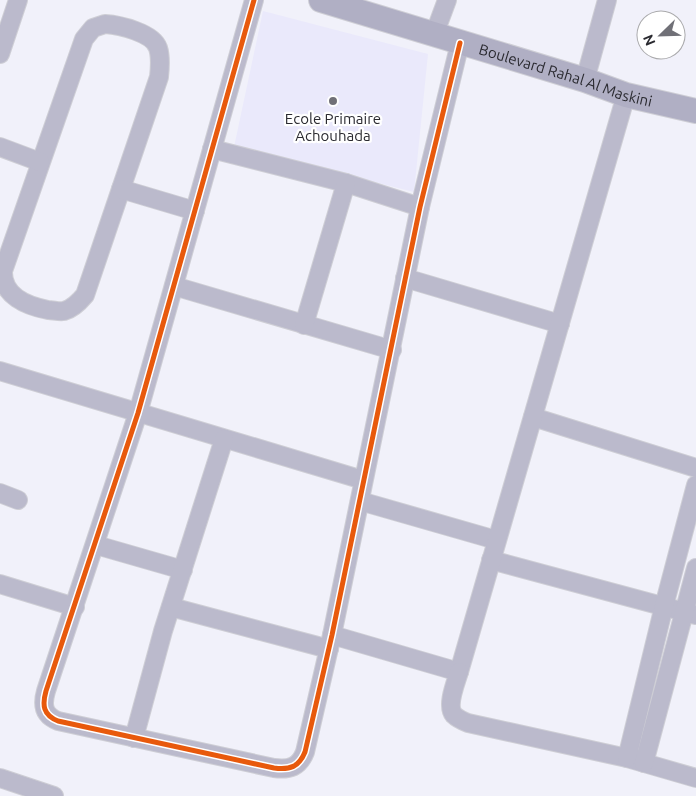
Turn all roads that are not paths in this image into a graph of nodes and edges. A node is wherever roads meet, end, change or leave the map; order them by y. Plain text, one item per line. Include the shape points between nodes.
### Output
1 (18, 0) edge
2 (254, 0) edge
3 (321, 0) edge
4 (447, 0) edge
5 (607, 0) edge
6 (434, 35) junction
7 (460, 43) junction
8 (0, 54) edge
9 (585, 80) junction
10 (626, 95) junction
11 (696, 111) edge
12 (0, 147) edge
13 (212, 149) junction
14 (40, 162) junction
15 (346, 184) junction
16 (121, 189) junction
17 (420, 207) junction
18 (194, 211) junction
19 (405, 278) junction
20 (174, 286) junction
21 (560, 324) junction
22 (304, 325) junction
23 (392, 350) junction
24 (0, 371) edge
25 (138, 413) junction
26 (533, 417) junction
27 (224, 439) junction
28 (696, 468) edge
29 (364, 480) junction
30 (696, 485) edge
31 (0, 493) edge
32 (18, 500) dead end
33 (360, 500) junction
34 (496, 540) junction
35 (96, 545) junction
36 (492, 560) junction
37 (696, 568) edge
38 (183, 570) junction
39 (0, 586) edge
40 (664, 606) junction
41 (75, 607) junction
42 (171, 607) junction
43 (690, 613) edge
44 (331, 642) junction
45 (459, 672) junction
46 (134, 738) junction
47 (627, 758) junction
48 (644, 763) junction
49 (0, 778) edge
50 (696, 778) edge
51 (54, 796) edge

1 - 8 street
2 - 13 street
3 - 6 street, Boulevard Rahal Al Maskini
4 - 6 street
5 - 9 street
6 - 7 street, Boulevard Rahal Al Maskini
7 - 9 street, Boulevard Rahal Al Maskini
7 - 17 street
9 - 10 street, Boulevard Rahal Al Maskini
10 - 11 street, Boulevard Rahal Al Maskini
10 - 21 street
12 - 14 street
13 - 15 street
13 - 18 street
14 - 16 street via 3,276 11,294 20,301 41,308 64,311 85,295
14 - 16 street via 80,48 89,32 99,25 114,24 153,41 158,48 160,64 159,77
15 - 17 street
15 - 22 street
16 - 18 street
17 - 19 street
18 - 20 street
19 - 21 street
19 - 23 street
20 - 22 street
20 - 25 street
21 - 26 street
22 - 23 street
23 - 29 street
24 - 25 street
25 - 27 street
25 - 35 street
26 - 28 street
26 - 34 street
27 - 29 street
27 - 38 street
29 - 33 street
30 - 40 street
31 - 32 street
33 - 34 street
33 - 44 street
34 - 36 street
35 - 38 street
35 - 41 street
36 - 40 street
36 - 45 street
37 - 43 street
38 - 42 street
39 - 41 street
40 - 43 street
40 - 47 street
41 - 46 street via 44,699 45,712 58,721
42 - 44 street
42 - 46 street
43 - 48 street
44 - 45 street
44 - 46 street via 305,752 293,767 274,768
45 - 47 street via 451,706 453,714 460,719
47 - 48 street
48 - 50 street
49 - 51 street

